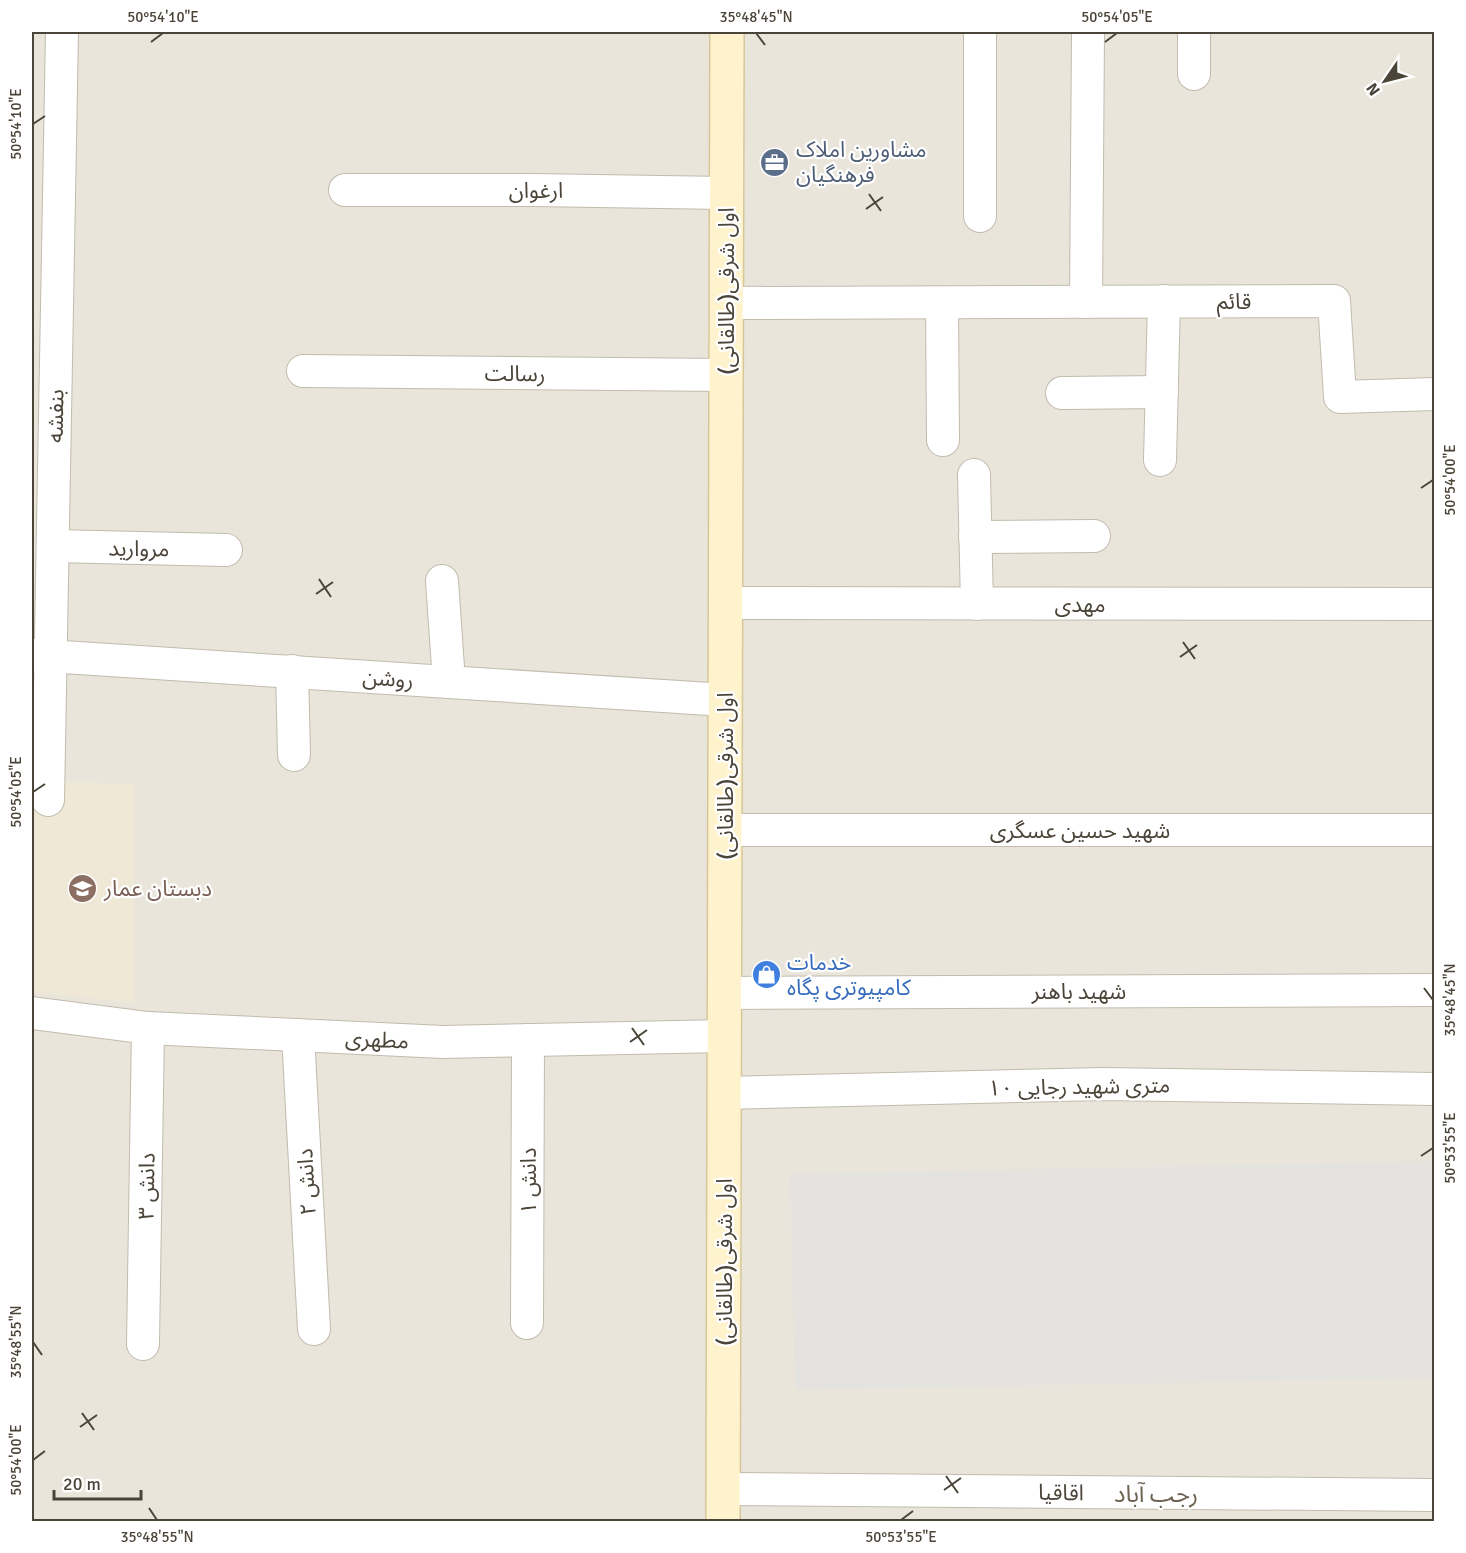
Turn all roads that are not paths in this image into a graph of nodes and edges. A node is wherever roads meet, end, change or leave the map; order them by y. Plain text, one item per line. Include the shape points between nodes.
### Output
1 (62, 32) edge
2 (727, 32) edge
3 (980, 32) edge
4 (1088, 32) edge
5 (1194, 32) edge
6 (1194, 74) dead end
7 (345, 190) dead end
8 (726, 193) junction
9 (980, 216) dead end
10 (1164, 301) junction
11 (1086, 302) junction
12 (726, 303) junction
13 (942, 303) junction
14 (303, 371) dead end
15 (726, 375) junction
16 (1162, 392) junction
17 (1062, 393) dead end
18 (1434, 394) edge
19 (943, 440) dead end
20 (1160, 460) dead end
21 (974, 475) dead end
22 (1094, 536) dead end
23 (975, 537) junction
24 (53, 546) junction
25 (226, 550) dead end
26 (442, 580) dead end
27 (725, 603) junction
28 (977, 604) junction
29 (1434, 604) edge
30 (41, 655) edge
31 (292, 671) junction
32 (449, 682) junction
33 (725, 700) junction
34 (294, 755) dead end
35 (48, 800) dead end
36 (724, 830) junction
37 (1434, 830) edge
38 (1434, 990) edge
39 (724, 993) junction
40 (32, 1013) edge
41 (148, 1028) junction
42 (298, 1035) junction
43 (724, 1036) junction
44 (528, 1040) junction
45 (1434, 1089) edge
46 (724, 1093) junction
47 (527, 1323) dead end
48 (314, 1329) dead end
49 (143, 1344) dead end
50 (723, 1489) junction
51 (1434, 1495) edge
52 (723, 1521) edge

1 - 24 street, بنفشه
2 - 8 street, اول شرقی(طالقانی)
3 - 9 street
4 - 11 street
5 - 6 street
7 - 8 street, ارغوان
8 - 12 street, اول شرقی(طالقانی)
10 - 11 street, قائم
10 - 16 street
10 - 18 street, قائم via 1334,301 1340,397
11 - 13 street, قائم
12 - 13 street, قائم
12 - 15 street, اول شرقی(طالقانی)
13 - 19 street
14 - 15 street, رسالت
15 - 27 street, اول شرقی(طالقانی)
16 - 17 street
16 - 20 street
21 - 23 street
22 - 23 street
23 - 28 street
24 - 25 street, مروارید
24 - 30 street, بنفشه
26 - 32 street
27 - 28 street, مهدی
27 - 33 street, اول شرقی(طالقانی)
28 - 29 street, مهدی
30 - 31 street, روشن
30 - 35 street, بنفشه
31 - 32 street, روشن
31 - 34 street
32 - 33 street, روشن
33 - 36 street, اول شرقی(طالقانی)
36 - 37 street, شهید حسین عسگری
36 - 39 street, اول شرقی(طالقانی)
38 - 39 street, شهید باهنر
39 - 43 street, اول شرقی(طالقانی)
40 - 41 street, مطهری
41 - 42 street, مطهری
41 - 49 street, دانش ۳
42 - 44 street, مطهری via 443,1042
42 - 48 street, دانش ۲
43 - 44 street, مطهری
43 - 46 street, اول شرقی(طالقانی)
44 - 47 street, دانش ۱
45 - 46 street, ۱۰ متری شهید رجایی via 1103,1084
46 - 50 street, اول شرقی(طالقانی)
50 - 51 street, اقاقیا
50 - 52 street, اول شرقی(طالقانی)

